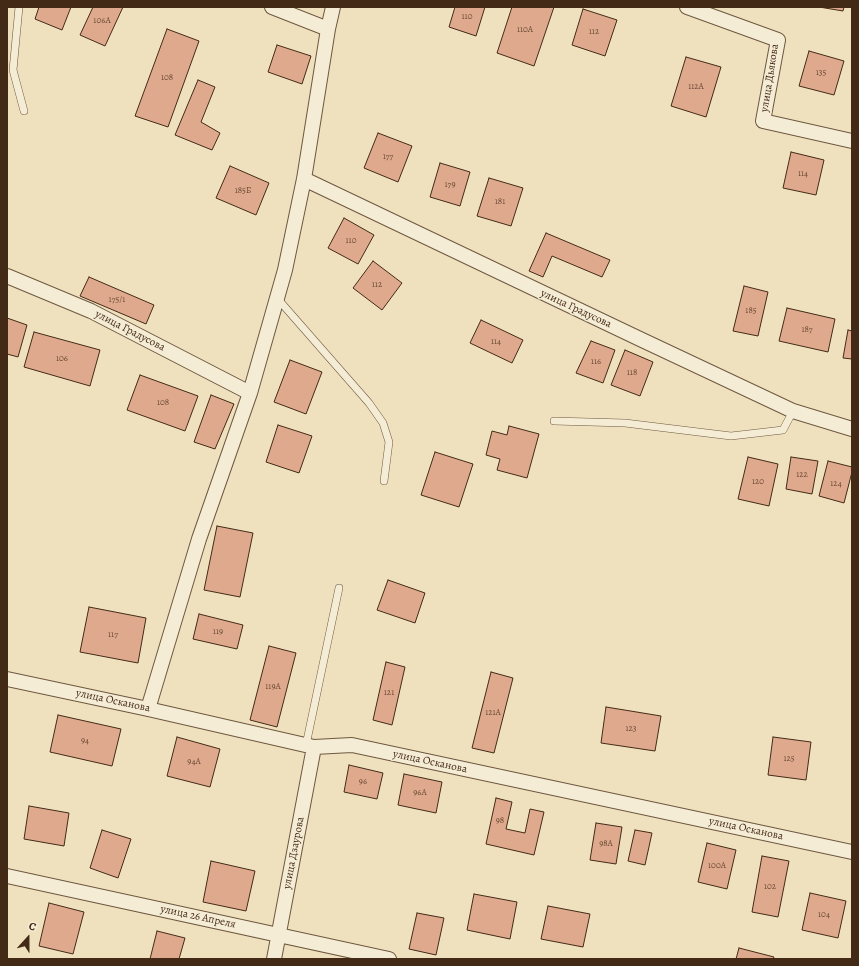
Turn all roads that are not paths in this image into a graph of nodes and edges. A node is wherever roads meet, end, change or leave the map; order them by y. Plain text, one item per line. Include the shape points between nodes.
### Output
1 (19, 7) edge
2 (272, 7) edge
3 (333, 7) edge
4 (687, 7) edge
5 (328, 29) junction
6 (24, 111) dead end
7 (852, 141) edge
8 (304, 180) junction
9 (7, 276) edge
10 (277, 298) junction
11 (250, 394) junction
12 (793, 411) junction
13 (554, 421) dead end
14 (852, 429) edge
15 (384, 481) dead end
16 (339, 588) dead end
17 (7, 679) edge
18 (148, 709) junction
19 (310, 746) junction
20 (852, 852) edge
21 (7, 876) edge
22 (278, 935) junction
23 (274, 959) edge
24 (389, 959) edge

1 - 6 lane via 14,70
2 - 5 street
3 - 5 street
4 - 7 street, улица Дьякова via 778,40 763,121
5 - 8 street
8 - 10 street
8 - 12 street, улица Градусова
9 - 11 street, улица Градусова via 91,311
10 - 11 street
10 - 15 lane via 369,403 383,423 389,442
11 - 18 street via 199,539
12 - 13 lane via 783,430 731,436 624,423
12 - 14 street, улица Градусова
16 - 19 lane
17 - 18 street, улица Осканова
18 - 19 street, улица Осканова
19 - 20 street, улица Осканова via 352,745
19 - 22 street, улица Дзаурова
21 - 22 street, улица 26 Апреля
22 - 23 street, улица Дзаурова
22 - 24 street, улица 26 Апреля

